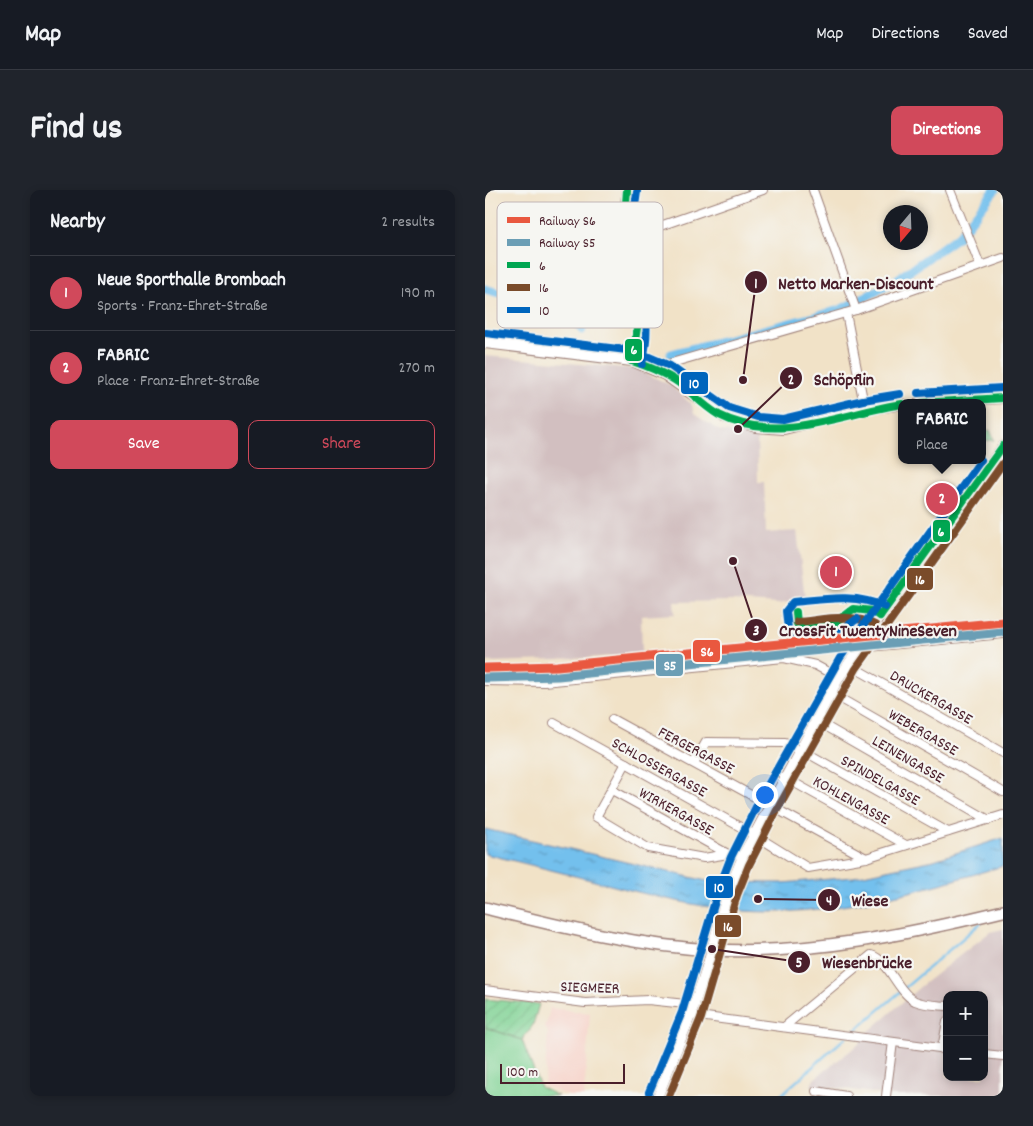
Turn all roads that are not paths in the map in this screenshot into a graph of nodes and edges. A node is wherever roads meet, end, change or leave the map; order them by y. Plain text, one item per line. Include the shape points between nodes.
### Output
1 (763, 190) edge
2 (813, 190) edge
3 (951, 190) edge
4 (663, 225) edge
5 (1003, 258) edge
6 (980, 265) junction
7 (854, 306) junction
8 (846, 313) junction
9 (638, 328) edge
10 (485, 343) edge
11 (632, 361) junction
12 (654, 368) junction
13 (1003, 398) edge
14 (986, 399) edge
15 (898, 405) edge
16 (865, 410) junction
17 (1003, 446) edge
18 (1003, 634) edge
19 (862, 643) junction
20 (848, 664) junction
21 (839, 678) junction
22 (485, 681) edge
23 (831, 693) junction
24 (612, 719) dead end
25 (815, 720) junction
26 (554, 723) dead end
27 (799, 750) junction
28 (1003, 753) edge
29 (694, 762) junction
30 (626, 763) junction
31 (784, 777) junction
32 (612, 790) junction
33 (1003, 792) edge
34 (769, 803) junction
35 (1003, 816) edge
36 (989, 820) junction
37 (948, 832) junction
38 (755, 835) junction
39 (906, 845) junction
40 (728, 854) junction
41 (741, 858) junction
42 (866, 858) junction
43 (485, 908) edge
44 (1003, 910) edge
45 (485, 990) edge
46 (695, 1005) junction
47 (943, 1005) edge
48 (691, 1015) junction
49 (784, 1027) junction
50 (893, 1042) junction
51 (943, 1049) edge
52 (988, 1054) edge
53 (1003, 1056) edge
54 (816, 1091) dead end
55 (659, 1096) edge
56 (845, 1096) edge
57 (886, 1096) edge

1 - 4 street
2 - 7 street
3 - 6 street
5 - 6 street
6 - 7 street
7 - 8 street
8 - 12 street
8 - 16 street
9 - 11 street
10 - 11 main road
11 - 12 main road
12 - 16 main road via 723,417 756,427 784,429
13 - 14 main road
15 - 16 main road
17 - 19 street
18 - 19 street via 869,646
19 - 20 street
20 - 21 street
20 - 28 street, DRUCKERGASSE
21 - 22 street via 815,665 783,658 544,682
21 - 23 street
23 - 25 street
23 - 33 street, WEBERGASSE
24 - 29 street, FERGERGASSE
25 - 27 street
25 - 36 street, LEINENGASSE
26 - 30 street, SCHLOSSERGASSE
27 - 29 street, SPINDELGASSE via 785,743 706,742
27 - 31 street
27 - 37 street, SPINDELGASSE
29 - 34 street, FERGERGASSE
30 - 32 street
30 - 38 street, SCHLOSSERGASSE
31 - 34 street
31 - 39 street, KOHLENGASSE
32 - 40 street, WIRKERGASSE
32 - 40 street via 596,817 648,848 704,858
34 - 38 street
34 - 42 street, FERGERGASSE
35 - 36 street
36 - 37 street
37 - 39 street
38 - 41 street
38 - 42 street, SCHLOSSERGASSE via 808,868
39 - 42 street
40 - 41 street
41 - 46 street, bridge
43 - 44 main road via 631,940 712,950 807,947 934,927
45 - 46 street, SIEGMEER via 585,1003 648,1000
46 - 48 street
47 - 49 street via 916,1001 905,993 879,958 871,955
48 - 49 street
48 - 55 street
49 - 50 street
50 - 51 street
50 - 57 street
52 - 53 street
54 - 56 street

